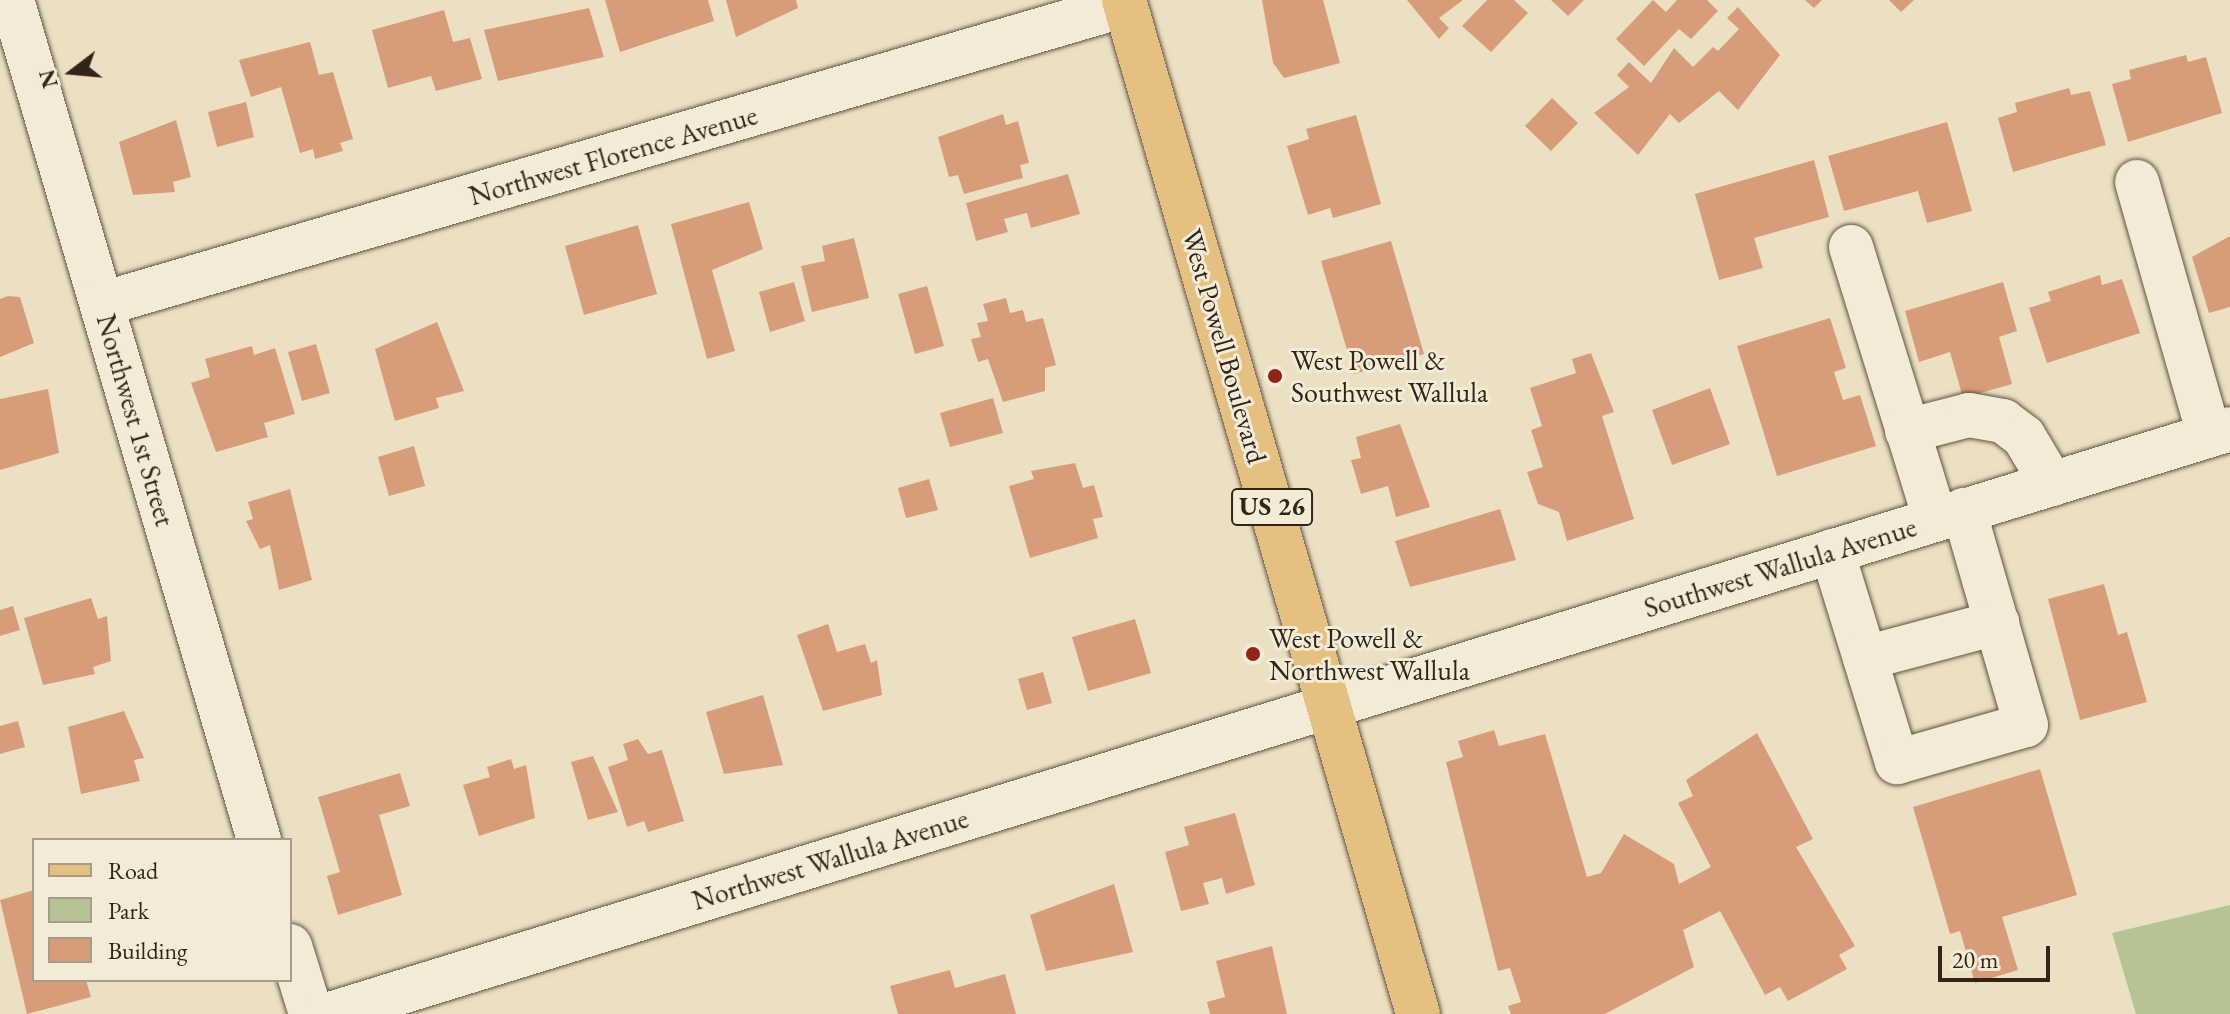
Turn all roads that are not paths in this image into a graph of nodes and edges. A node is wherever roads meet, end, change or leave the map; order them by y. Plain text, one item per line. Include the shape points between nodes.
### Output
1 (12, 0) edge
2 (1125, 2) edge
3 (2137, 182) dead end
4 (1851, 247) dead end
5 (102, 304) junction
6 (1907, 431) junction
7 (2219, 432) edge
8 (2052, 484) junction
9 (1950, 515) junction
10 (1832, 551) junction
11 (1997, 623) junction
12 (1865, 658) junction
13 (1329, 704) junction
14 (258, 838) edge
15 (292, 952) edge
16 (311, 1014) edge
17 (330, 1014) edge
18 (1418, 1014) edge

1 - 5 street, Northwest 1st Street
2 - 5 street, Northwest Florence Avenue
2 - 13 main road, West Powell Boulevard / US 26
3 - 7 street
4 - 6 street
5 - 14 street, Northwest 1st Street
6 - 8 street via 1969,415 2003,421 2024,437
6 - 9 street
7 - 8 street, Southwest Wallula Avenue
8 - 9 street, Southwest Wallula Avenue
9 - 10 street, Southwest Wallula Avenue
9 - 11 street
10 - 12 street
10 - 13 street, Southwest Wallula Avenue
11 - 12 street
11 - 12 street via 2026,725 1897,762
13 - 17 street, Northwest Wallula Avenue
13 - 18 main road, West Powell Boulevard / US 26
15 - 16 street

